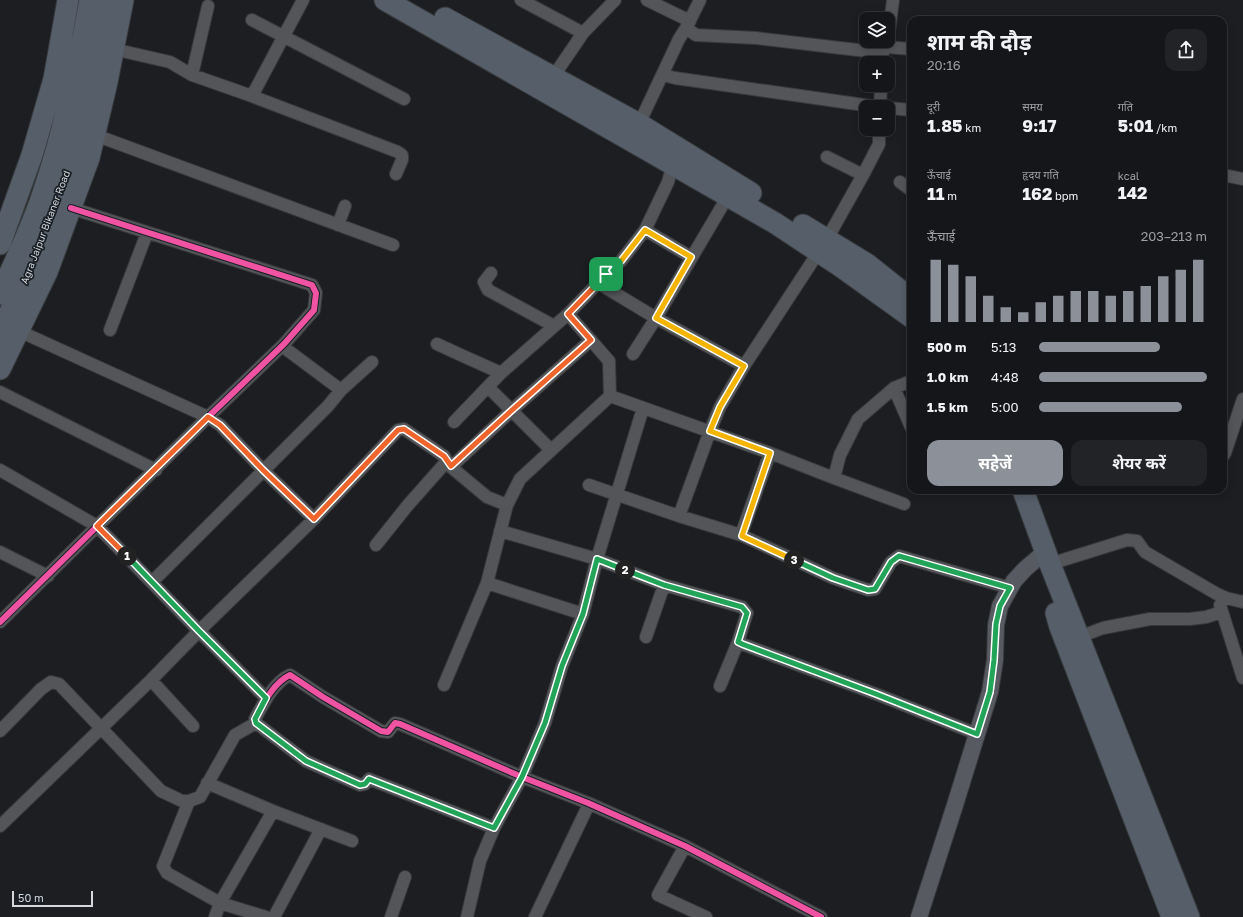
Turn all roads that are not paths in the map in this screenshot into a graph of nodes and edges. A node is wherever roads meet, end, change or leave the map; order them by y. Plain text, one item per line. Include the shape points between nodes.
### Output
1 (68, 0) edge
2 (90, 0) edge
3 (108, 0) edge
4 (123, 0) edge
5 (303, 0) edge
6 (385, 0) edge
7 (413, 0) edge
8 (521, 0) edge
9 (615, 0) edge
10 (647, 0) edge
11 (700, 0) edge
12 (893, 0) edge
13 (208, 6) dead end
14 (252, 20) dead end
15 (688, 25) junction
16 (583, 33) junction
17 (283, 36) junction
18 (113, 49) junction
19 (886, 49) edge
20 (907, 49) edge
21 (192, 75) junction
22 (663, 75) junction
23 (553, 77) junction
24 (252, 96) junction
25 (404, 99) dead end
26 (859, 104) edge
27 (895, 109) edge
28 (907, 110) edge
29 (638, 124) junction
30 (94, 135) junction
31 (879, 136) edge
32 (658, 146) junction
33 (827, 157) dead end
34 (673, 164) junction
35 (396, 174) dead end
36 (863, 175) junction
37 (1227, 176) edge
38 (1243, 179) edge
39 (900, 182) dead end
40 (907, 187) edge
41 (728, 196) junction
42 (345, 206) dead end
43 (71, 208) junction
44 (338, 225) junction
45 (645, 230) junction
46 (147, 233) junction
47 (0, 244) edge
48 (393, 245) dead end
49 (823, 246) junction
50 (691, 257) junction
51 (491, 273) dead end
52 (598, 283) junction
53 (0, 294) edge
54 (907, 296) edge
55 (568, 314) junction
56 (907, 314) edge
57 (656, 318) junction
58 (554, 326) junction
59 (110, 330) dead end
60 (9, 332) edge
61 (591, 340) junction
62 (284, 344) junction
63 (437, 344) dead end
64 (633, 354) dead end
65 (372, 362) dead end
66 (744, 366) junction
67 (0, 369) edge
68 (502, 373) junction
69 (907, 383) edge
70 (488, 387) junction
71 (894, 388) junction
72 (341, 390) junction
73 (0, 392) edge
74 (610, 396) junction
75 (1243, 399) edge
76 (643, 408) junction
77 (511, 411) junction
78 (208, 417) junction
79 (907, 418) edge
80 (454, 422) dead end
81 (710, 431) junction
82 (1227, 447) edge
83 (551, 450) junction
84 (770, 453) junction
85 (449, 464) junction
86 (0, 470) edge
87 (156, 470) junction
88 (263, 470) junction
89 (834, 478) junction
90 (589, 484) dead end
91 (1014, 494) edge
92 (1024, 494) edge
93 (617, 495) junction
94 (904, 504) dead end
95 (507, 505) junction
96 (679, 516) junction
97 (314, 519) junction
98 (97, 526) junction
99 (500, 531) junction
100 (742, 536) junction
101 (376, 545) dead end
102 (0, 552) edge
103 (597, 559) junction
104 (1044, 561) junction
105 (48, 576) junction
106 (152, 582) junction
107 (487, 583) junction
108 (664, 585) junction
109 (1010, 588) junction
110 (1217, 594) junction
111 (1243, 602) edge
112 (1222, 612) junction
113 (583, 614) junction
114 (0, 622) edge
115 (199, 631) junction
116 (1079, 636) junction
117 (646, 638) dead end
118 (738, 642) junction
119 (1243, 678) edge
120 (151, 680) junction
121 (444, 685) dead end
122 (720, 686) dead end
123 (266, 698) junction
124 (256, 723) junction
125 (193, 726) dead end
126 (101, 729) junction
127 (0, 731) edge
128 (977, 734) junction
129 (522, 777) junction
130 (208, 783) junction
131 (189, 801) junction
132 (589, 804) junction
133 (273, 811) junction
134 (0, 826) edge
135 (494, 828) junction
136 (321, 829) junction
137 (352, 841) dead end
138 (685, 846) junction
139 (405, 877) dead end
140 (220, 903) junction
141 (214, 917) edge
142 (266, 917) edge
143 (274, 917) edge
144 (391, 917) edge
145 (467, 917) edge
146 (535, 917) edge
147 (706, 917) edge
148 (821, 917) edge
149 (918, 917) edge
150 (1172, 917) edge
151 (1190, 917) edge

1 - 47 highway via 52,86 32,155
2 - 53 highway, Agra Jaipur Bikaner Road via 63,128 42,197
3 - 60 highway, Agra Jaipur Bikaner Road via 78,133 59,194
4 - 18 highway
5 - 17 street
6 - 32 highway
7 - 23 highway
8 - 16 street
9 - 16 street
10 - 15 street
11 - 15 street
12 - 19 street
13 - 21 street
14 - 17 street
15 - 19 street via 696,35
15 - 22 street
16 - 23 street
17 - 24 street
17 - 25 street
18 - 21 street via 170,62
18 - 30 highway
19 - 20 street
21 - 24 street
22 - 26 street
22 - 29 street
23 - 29 highway
24 - 35 street via 398,152 402,155 402,160
27 - 28 street
29 - 32 highway
30 - 43 highway via 89,158
30 - 44 street
31 - 36 street via 879,144
32 - 34 highway
32 - 49 highway
33 - 36 street
34 - 41 highway
34 - 45 street via 668,182
36 - 49 street
37 - 38 street
39 - 40 street
41 - 49 highway via 775,223
41 - 50 street
42 - 44 street
43 - 46 street
43 - 60 highway via 47,272
44 - 48 street
45 - 50 street
45 - 52 street via 621,261
46 - 59 street
46 - 62 street via 312,286 316,293 314,310
49 - 54 highway via 867,264
49 - 56 highway
49 - 66 street
50 - 57 street
51 - 58 street via 484,282 488,290
52 - 55 street
52 - 57 street
55 - 58 street
55 - 61 street
57 - 64 street
57 - 66 street
58 - 68 street
60 - 67 highway
60 - 78 street
61 - 74 street via 609,361
61 - 77 street
62 - 72 street via 286,349
62 - 78 street
63 - 68 street
65 - 72 street
66 - 81 street via 720,407
68 - 70 street
69 - 71 street
70 - 77 street
70 - 80 street
71 - 79 street
71 - 89 street via 858,419 840,455
72 - 88 street
73 - 87 street
74 - 76 street
74 - 83 street
75 - 82 street
76 - 81 street
76 - 93 street
77 - 83 street
77 - 85 street
78 - 87 street
78 - 88 street via 220,425
81 - 84 street
81 - 96 street
83 - 95 street via 520,479
84 - 89 street
84 - 100 street
85 - 95 street via 487,497
85 - 97 street via 444,456 404,429 398,430
85 - 101 street via 408,505
86 - 98 street
87 - 98 street
88 - 97 street
88 - 106 street
89 - 94 street
90 - 93 street
91 - 104 highway
92 - 104 highway
93 - 96 street
93 - 103 street
95 - 99 street
96 - 100 street
97 - 115 street
98 - 105 street
98 - 106 street
99 - 103 street
99 - 107 street
100 - 109 street via 833,578 868,590 875,589 891,562 899,556
102 - 105 street
103 - 108 street
103 - 113 street
104 - 109 street via 1025,569
104 - 110 street via 1127,540 1137,541 1145,552
104 - 116 highway
104 - 150 highway via 1060,627
105 - 114 street
106 - 115 street
107 - 113 street
107 - 121 street
108 - 117 street
108 - 118 street via 742,607 747,613
109 - 128 street via 1000,606 990,692
110 - 111 street
110 - 112 street
112 - 116 street via 1206,617 1150,619 1103,628
112 - 119 street
113 - 129 street via 562,666 545,723
115 - 120 street
115 - 123 street
116 - 151 highway
118 - 122 street
118 - 128 street
120 - 125 street
120 - 126 street
123 - 124 street via 255,719
123 - 129 street via 285,677 290,675 381,731 388,732 395,723 400,724
124 - 130 street via 235,735
124 - 135 street via 306,761 325,770 360,785 369,779
126 - 127 street via 59,684 51,682
126 - 131 street via 161,791 182,801
126 - 134 street
128 - 149 street
129 - 132 street
129 - 135 street
130 - 131 street via 200,797
130 - 133 street
131 - 140 street via 163,866 167,873
132 - 138 street
132 - 146 street
133 - 136 street
133 - 140 street
135 - 145 street via 480,861
136 - 137 street
136 - 143 street
138 - 147 street via 658,895
138 - 148 street
139 - 144 street
140 - 141 street
140 - 142 street

